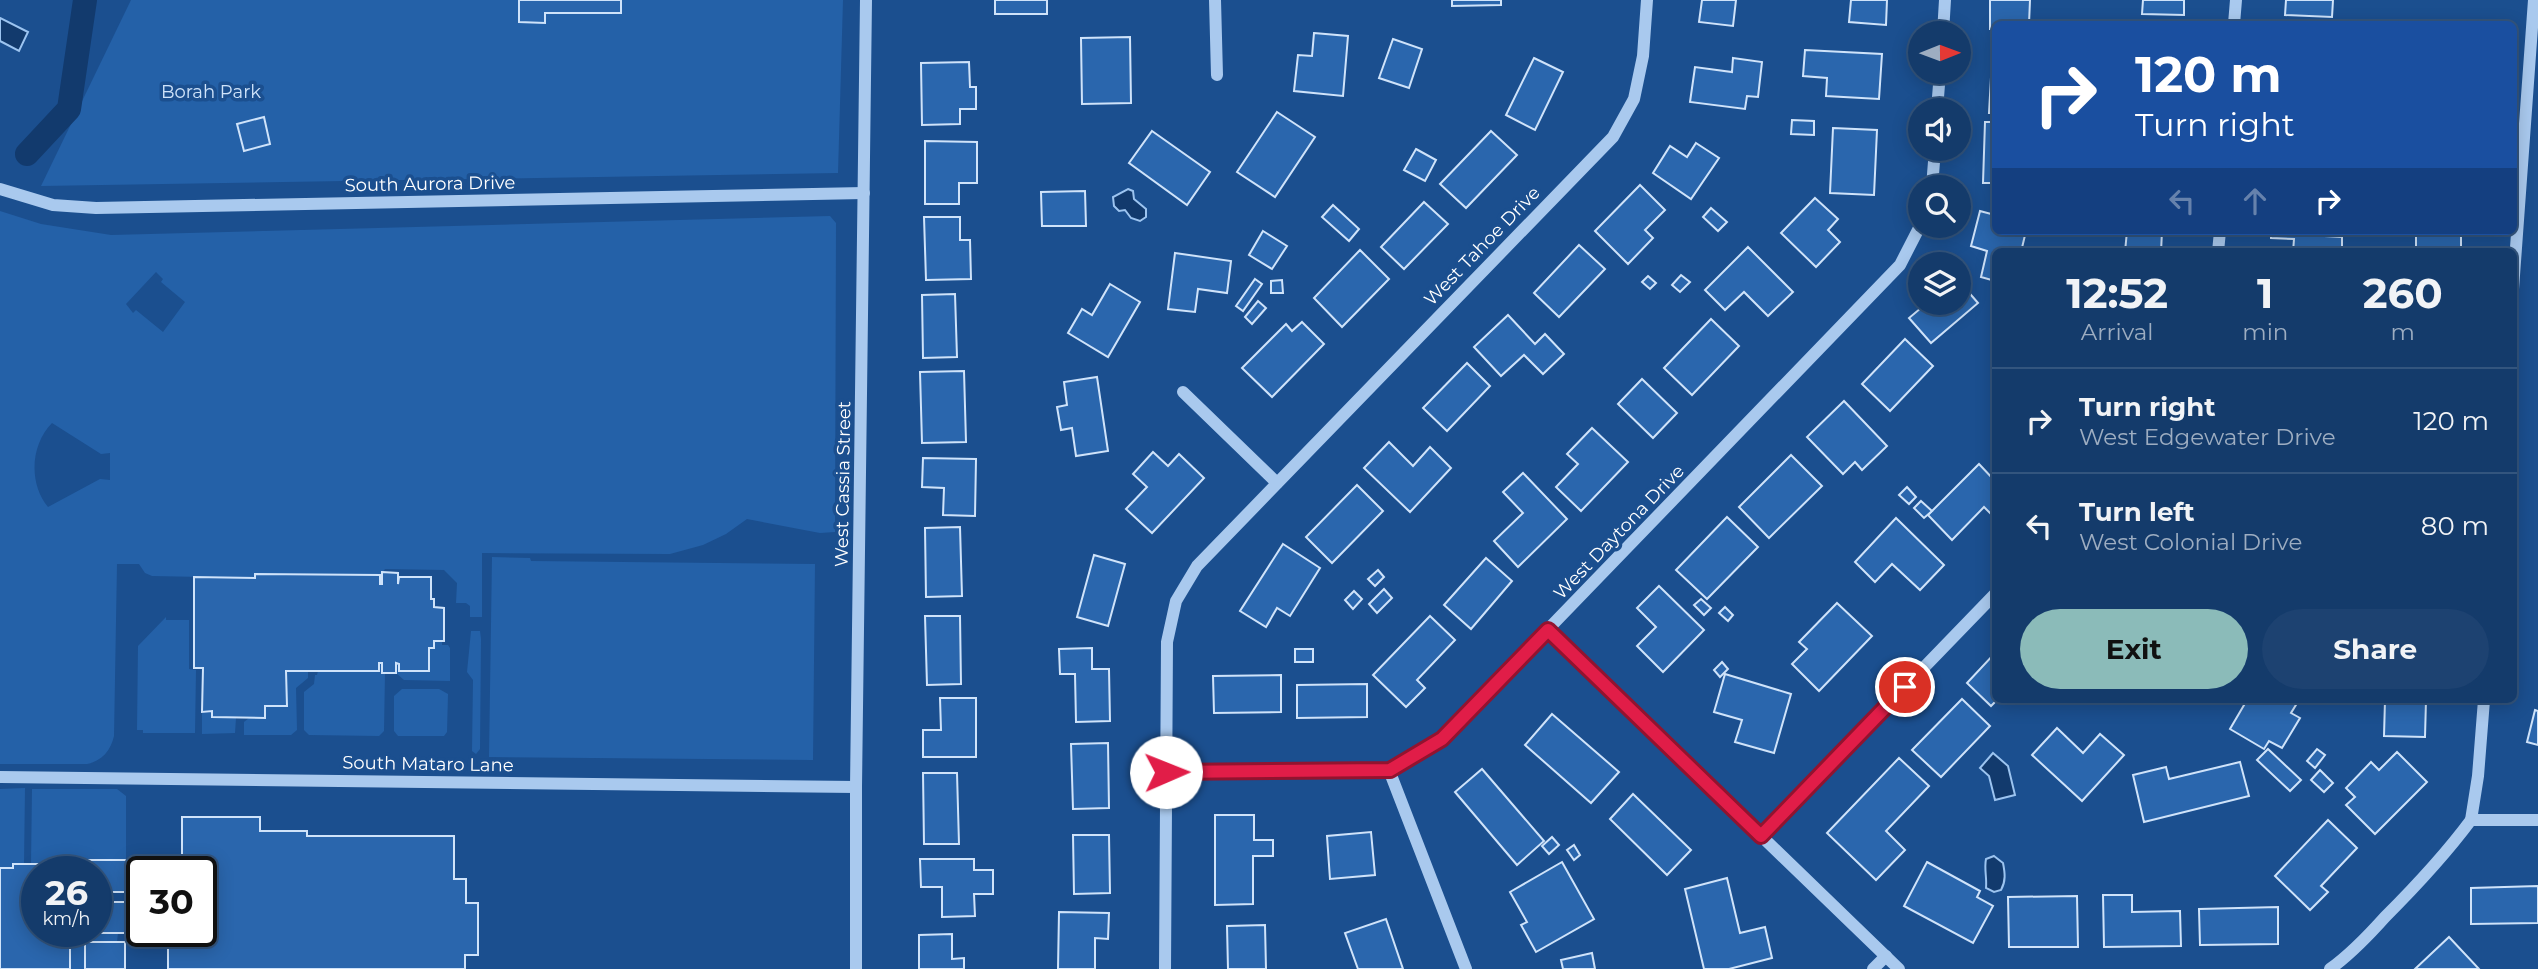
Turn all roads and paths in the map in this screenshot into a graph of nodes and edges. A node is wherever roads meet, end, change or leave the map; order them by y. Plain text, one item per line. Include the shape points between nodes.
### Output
1 (866, 0) edge
2 (1215, 0) edge
3 (1647, 0) edge
4 (1945, 0) edge
5 (2236, 0) edge
6 (2533, 0) edge
7 (1944, 21) edge
8 (2234, 21) edge
9 (1217, 75) dead end
10 (0, 188) edge
11 (864, 193) junction
12 (2517, 231) edge
13 (1914, 238) edge
14 (1183, 392) dead end
15 (1278, 483) junction
16 (1992, 597) edge
17 (1548, 630) junction
18 (2484, 703) edge
19 (1390, 770) junction
20 (1166, 772) junction
21 (0, 777) edge
22 (856, 787) junction
23 (2471, 820) junction
24 (2538, 820) edge
25 (1761, 836) junction
26 (1886, 956) junction
27 (856, 969) edge
28 (1165, 969) edge
29 (1466, 969) edge
30 (1873, 969) edge
31 (1899, 969) edge
32 (2330, 969) edge

1 - 11 street, West Cassia Street
2 - 9 street
3 - 15 street, West Tahoe Drive via 1634,99 1613,137
4 - 7 street
5 - 8 street
6 - 12 street
10 - 11 street, South Aurora Drive via 53,205 96,208
11 - 22 street, West Cassia Street
13 - 17 street, West Daytona Drive via 1900,265
14 - 15 street
15 - 20 street, West Tahoe Drive via 1197,566 1176,601 1167,642
16 - 25 street
17 - 19 street, West Daytona Drive via 1442,739
17 - 25 street
18 - 23 street
19 - 20 street
19 - 29 street
20 - 28 street, West Tahoe Drive
21 - 22 street, South Mataro Lane
22 - 27 street, West Cassia Street
23 - 24 street
23 - 32 street via 2413,889 2347,958
25 - 26 street
26 - 30 street
26 - 31 street

